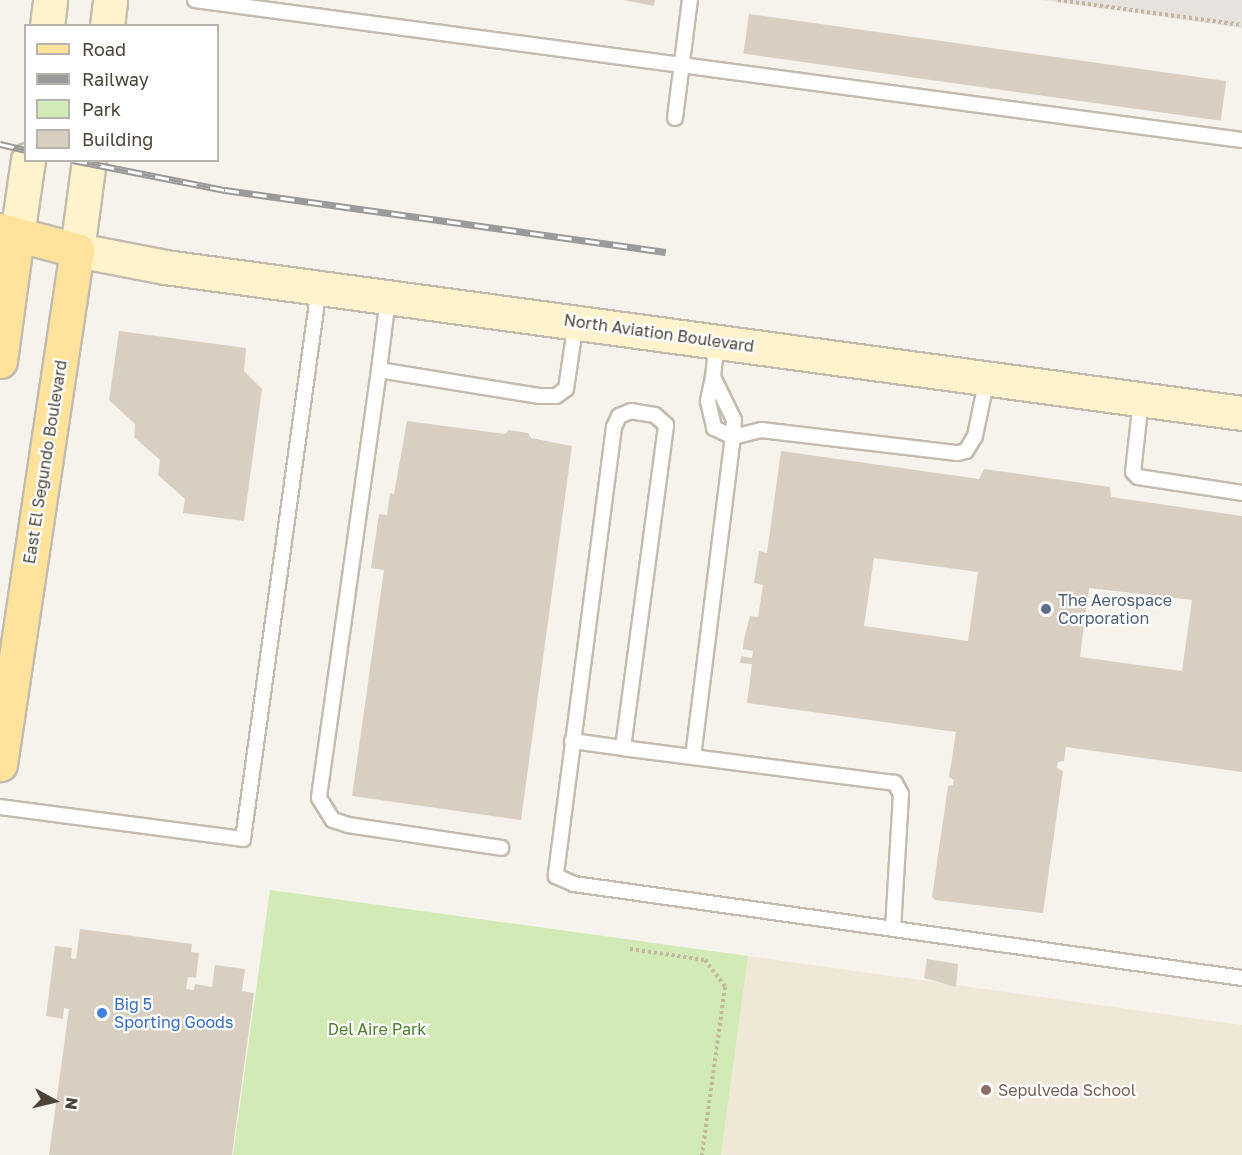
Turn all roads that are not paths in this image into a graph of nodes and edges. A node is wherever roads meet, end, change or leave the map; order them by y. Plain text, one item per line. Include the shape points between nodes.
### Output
1 (50, 0) edge
2 (110, 0) edge
3 (195, 0) edge
4 (690, 0) edge
5 (46, 24) edge
6 (107, 24) edge
7 (682, 63) junction
8 (675, 118) dead end
9 (1242, 140) edge
10 (27, 162) edge
11 (89, 162) edge
12 (9, 233) edge
13 (77, 250) junction
14 (319, 288) junction
15 (388, 298) junction
16 (576, 321) junction
17 (717, 341) junction
18 (0, 362) edge
19 (379, 370) junction
20 (713, 377) junction
21 (987, 377) junction
22 (1141, 400) junction
23 (1242, 413) edge
24 (733, 437) junction
25 (1242, 493) edge
26 (572, 741) junction
27 (622, 748) junction
28 (693, 757) junction
29 (0, 764) edge
30 (0, 807) edge
31 (501, 848) dead end
32 (893, 929) junction
33 (1242, 978) edge

1 - 5 main road
2 - 6 main road
3 - 7 lane
4 - 7 lane
7 - 8 lane
7 - 9 lane
10 - 12 main road
11 - 13 main road, East El Segundo Boulevard
12 - 13 main road
12 - 18 main road
13 - 14 main road, North Aviation Boulevard
13 - 29 main road, East El Segundo Boulevard
14 - 15 main road, North Aviation Boulevard
14 - 30 lane via 243,839
15 - 16 main road, North Aviation Boulevard
15 - 19 lane
16 - 17 main road, North Aviation Boulevard
16 - 19 lane via 566,389 556,396
17 - 20 lane
17 - 21 main road, North Aviation Boulevard
19 - 31 lane via 319,798 333,820 348,825
20 - 24 lane via 734,420
20 - 24 lane via 708,401 714,428
21 - 22 main road, North Aviation Boulevard
21 - 24 lane via 975,436 966,451 958,453 761,430
22 - 23 main road, North Aviation Boulevard
22 - 25 lane via 1133,472 1138,477
24 - 28 lane
26 - 27 lane
26 - 27 lane via 614,427 619,416 632,411 656,415 666,425
26 - 32 lane via 555,864 556,876 565,882
27 - 28 lane
28 - 32 lane via 895,783 900,787
32 - 33 lane

